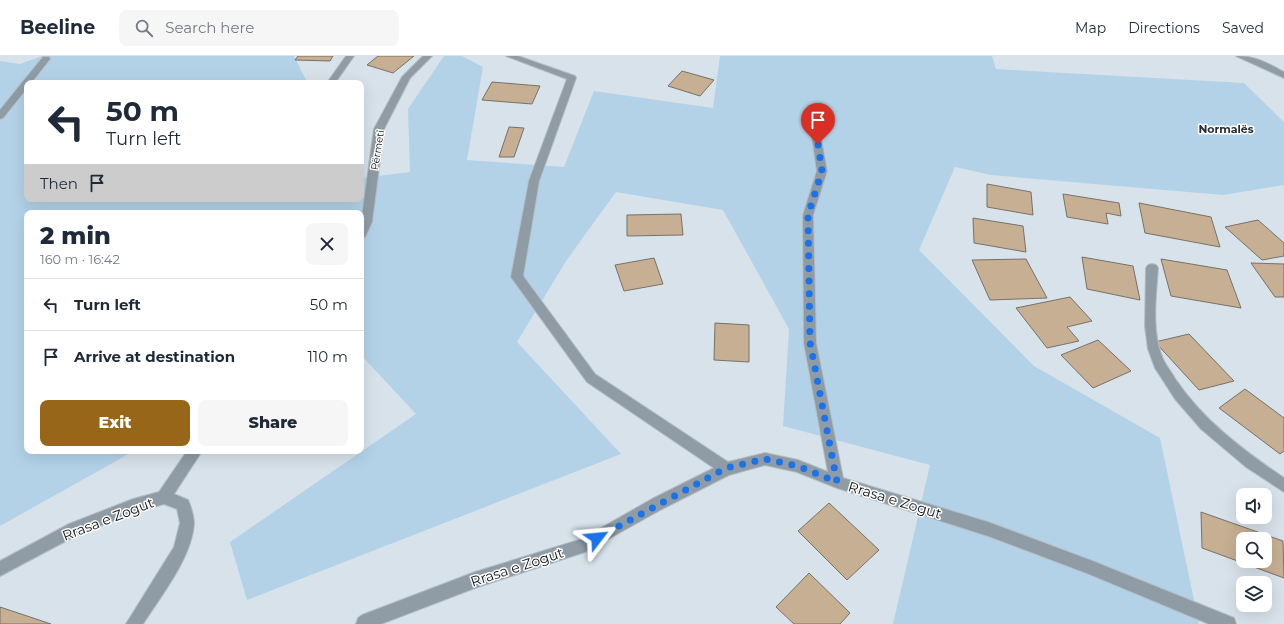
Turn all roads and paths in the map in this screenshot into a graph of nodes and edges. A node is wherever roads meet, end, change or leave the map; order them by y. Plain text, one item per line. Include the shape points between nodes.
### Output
1 (350, 56) edge
2 (428, 56) edge
3 (510, 56) edge
4 (1240, 56) edge
5 (46, 59) dead end
6 (1284, 76) edge
7 (29, 80) edge
8 (333, 80) edge
9 (24, 86) edge
10 (0, 116) edge
11 (816, 130) dead end
12 (364, 228) edge
13 (1152, 268) dead end
14 (193, 454) edge
15 (726, 468) junction
16 (837, 482) junction
17 (1284, 486) edge
18 (164, 497) junction
19 (0, 570) edge
20 (134, 624) edge
21 (364, 624) edge
22 (1228, 624) edge

1 - 8 street
2 - 12 street, Përmeti via 406,77 379,129 367,222
3 - 15 street via 572,78 534,181 517,277 591,378
4 - 6 street via 1254,60
5 - 7 street
9 - 10 street
11 - 16 street via 822,171 808,215 810,342
13 - 17 street via 1151,329 1158,360 1177,393 1208,428 1243,458
14 - 18 street
15 - 16 street, Rrasa e Zogut via 765,459 798,466
15 - 21 street, Rrasa e Zogut via 585,545 475,580
16 - 22 street, Rrasa e Zogut via 988,529 1090,567
18 - 19 street, Rrasa e Zogut via 74,529
18 - 20 street, Rrasa e Zogut via 183,505 187,524 183,544

